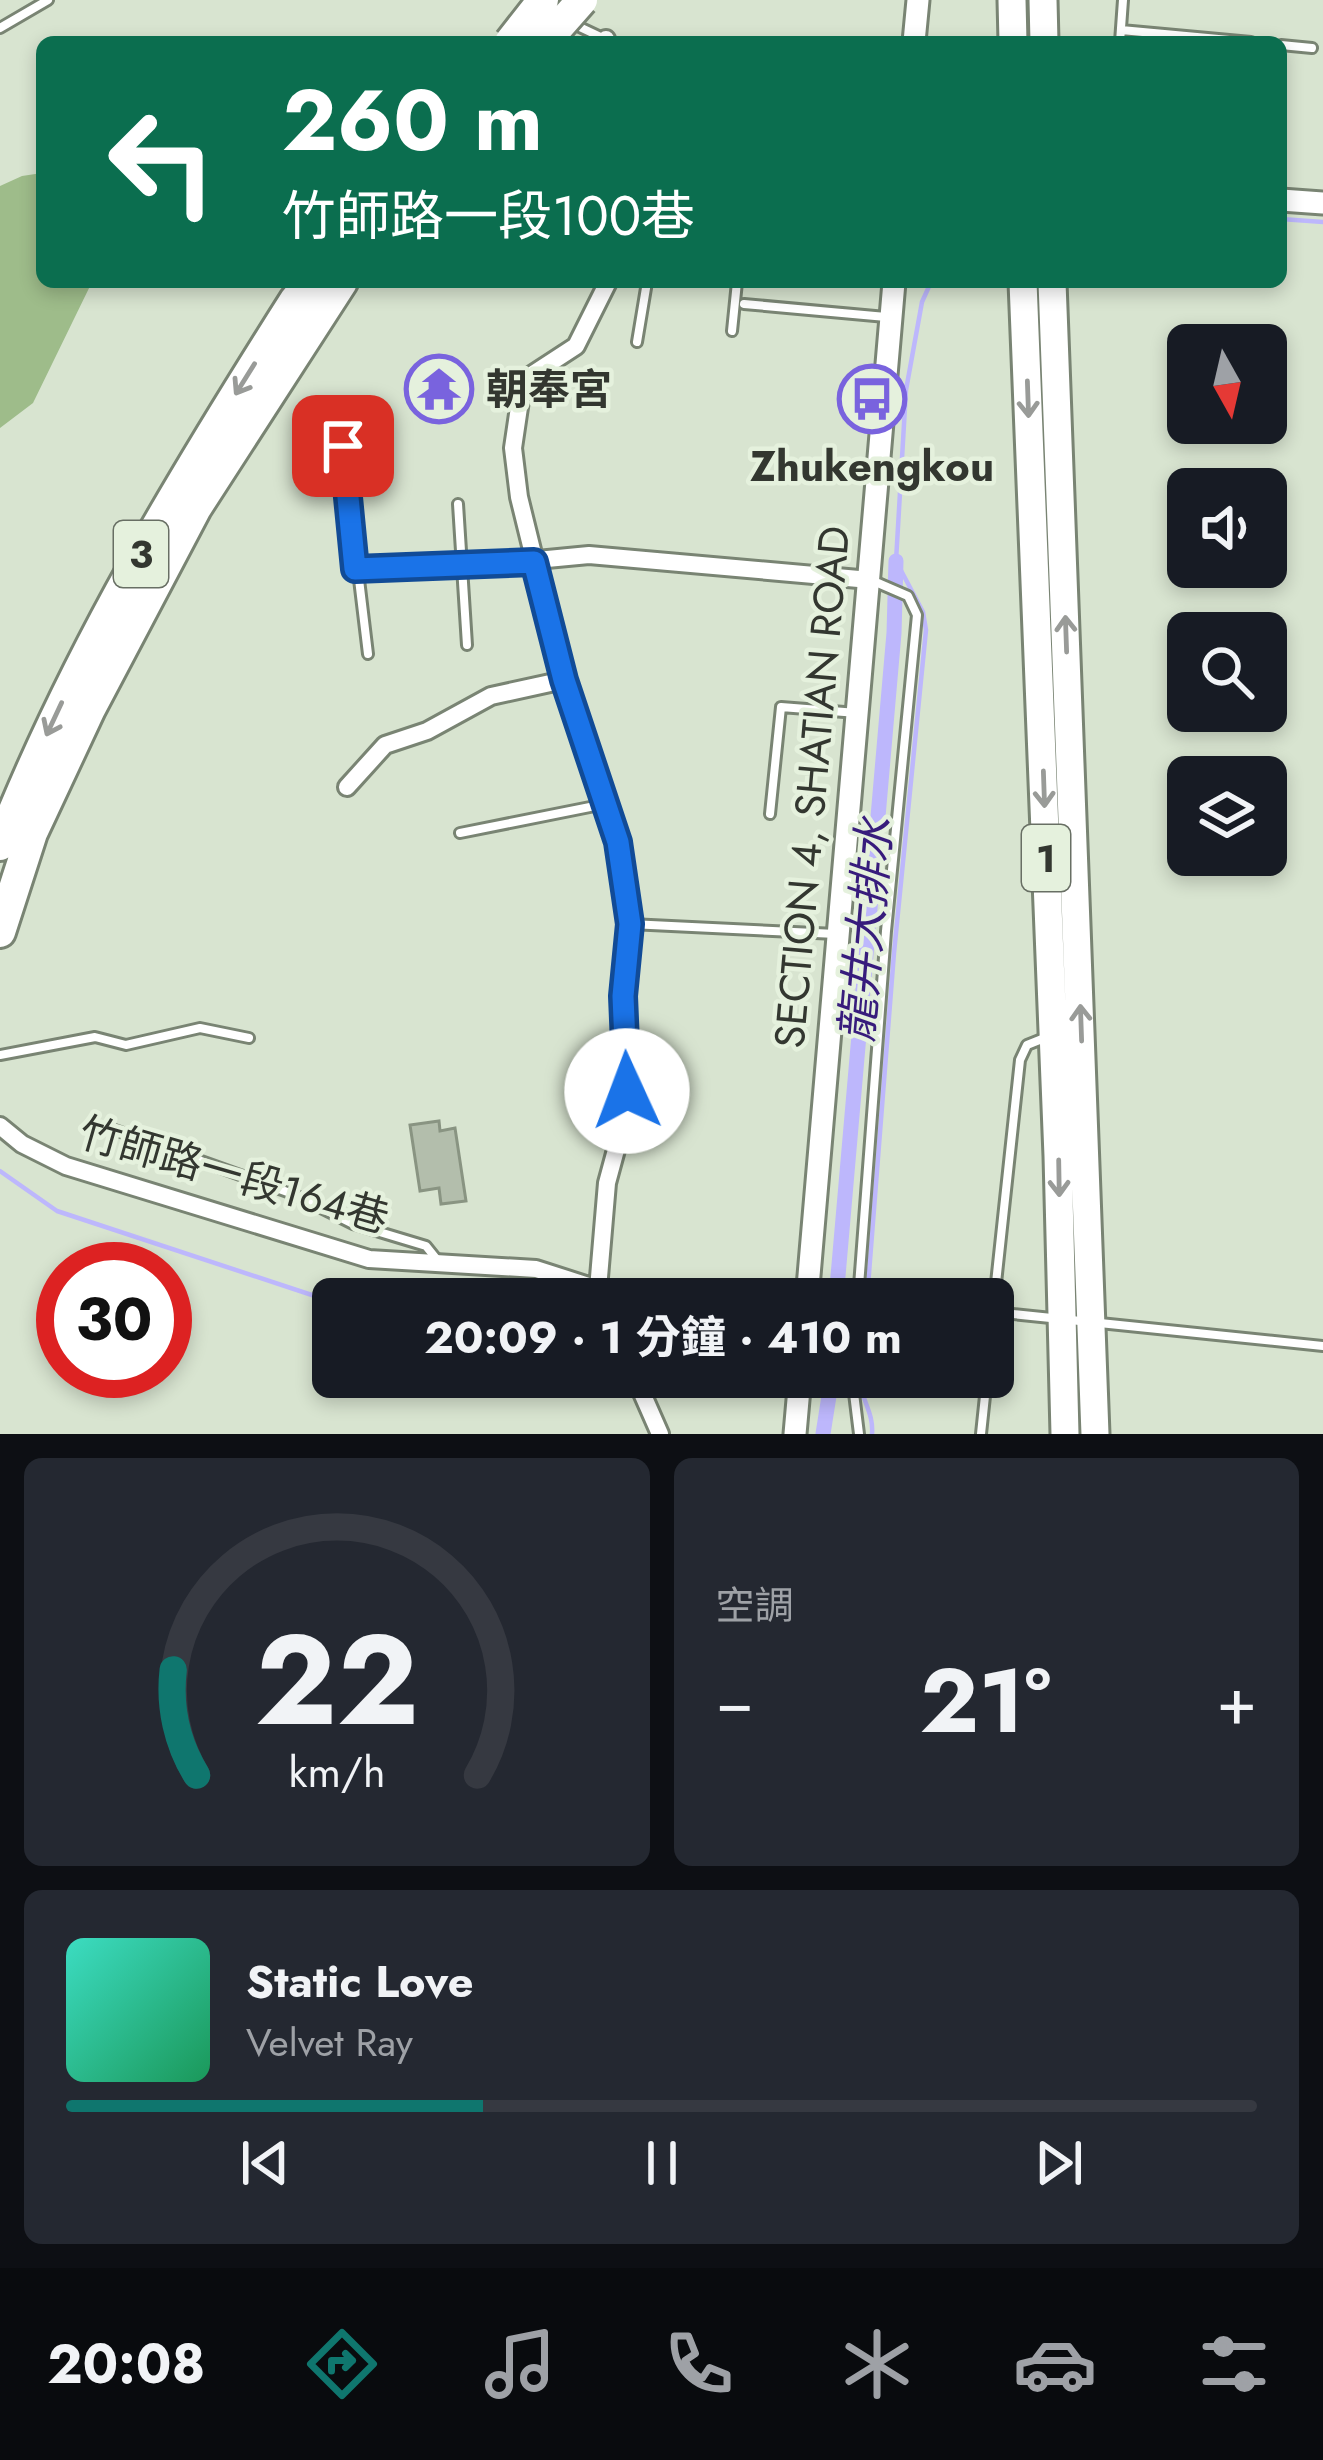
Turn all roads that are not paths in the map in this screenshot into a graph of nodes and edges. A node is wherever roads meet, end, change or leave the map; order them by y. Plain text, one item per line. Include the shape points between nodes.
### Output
1 (48, 0) edge
2 (582, 0) edge
3 (918, 0) edge
4 (1012, 0) edge
5 (1043, 0) edge
6 (1124, 0) edge
7 (548, 11) edge
8 (0, 28) edge
9 (1121, 30) junction
10 (517, 36) edge
11 (598, 36) edge
12 (915, 36) edge
13 (1013, 36) edge
14 (1044, 36) edge
15 (1120, 36) edge
16 (1186, 36) edge
17 (1287, 46) edge
18 (1312, 48) dead end
19 (1287, 200) edge
20 (1323, 202) edge
21 (305, 288) edge
22 (337, 288) edge
23 (605, 288) edge
24 (645, 288) edge
25 (736, 288) edge
26 (893, 288) edge
27 (1023, 288) edge
28 (1052, 288) edge
29 (744, 304) dead end
30 (891, 317) junction
31 (732, 332) dead end
32 (637, 342) dead end
33 (338, 406) dead end
34 (458, 504) dead end
35 (534, 562) junction
36 (463, 567) junction
37 (355, 569) junction
38 (870, 580) junction
39 (467, 645) dead end
40 (368, 654) dead end
41 (564, 680) junction
42 (858, 713) junction
43 (347, 787) dead end
44 (605, 805) junction
45 (770, 814) dead end
46 (460, 833) dead end
47 (0, 845) edge
48 (630, 924) junction
49 (0, 932) edge
50 (838, 934) junction
51 (1054, 1035) junction
52 (249, 1038) dead end
53 (0, 1055) edge
54 (0, 1126) edge
55 (115, 1130) dead end
56 (439, 1262) junction
57 (559, 1278) edge
58 (601, 1278) edge
59 (809, 1278) edge
60 (859, 1278) edge
61 (997, 1278) edge
62 (1014, 1314) edge
63 (1060, 1320) junction
64 (1092, 1323) junction
65 (1323, 1346) edge
66 (644, 1398) edge
67 (798, 1398) edge
68 (855, 1398) edge
69 (985, 1398) edge
70 (660, 1434) edge
71 (795, 1434) edge
72 (859, 1434) edge
73 (981, 1434) edge
74 (1064, 1434) edge
75 (1094, 1434) edge

1 - 8 lane
2 - 7 highway, bridge
3 - 12 street
4 - 13 main road
5 - 14 main road
6 - 9 lane
7 - 10 highway, bridge
7 - 11 lane
9 - 15 lane
9 - 16 lane
17 - 18 lane
19 - 20 street
21 -> 47 highway, 3 via 181,481 70,686
22 - 49 highway, 3 via 196,508 89,709 32,833
23 - 35 street via 576,346 522,387 513,448
24 - 32 lane
25 - 31 lane
26 - 30 street, SECTION 4, SHATIAN ROAD
27 -> 51 main road, 1
64 -> 28 main road, 1
29 - 30 lane
30 - 38 street, SECTION 4, SHATIAN ROAD
33 - 37 lane
34 - 36 lane
35 - 36 street
35 - 38 street via 589,555
35 - 41 street
36 - 37 street
36 - 39 lane
37 - 40 lane
38 - 42 street, SECTION 4, SHATIAN ROAD
38 - 60 lane via 908,596 917,615
41 - 43 street via 491,696 385,745
41 - 44 street
42 - 45 lane via 781,707
42 - 50 street, SECTION 4, SHATIAN ROAD
44 - 46 lane
44 - 48 street
48 - 50 lane
48 - 58 street via 627,1091 607,1183
50 - 59 street, SECTION 4, SHATIAN ROAD
51 - 61 lane via 1027,1045 1020,1060
51 -> 63 main road, 1
52 - 53 lane via 200,1028 126,1045 95,1036
54 - 56 street, 竹師路一段164巷 via 66,1166 369,1259
55 - 56 lane via 426,1246
56 - 57 street, 竹師路一段164巷
62 - 63 lane
63 - 64 lane
63 - 74 main road, 1
64 - 65 lane
64 - 75 main road, 1
66 - 70 street
67 - 71 street
68 - 72 lane
69 - 73 lane

